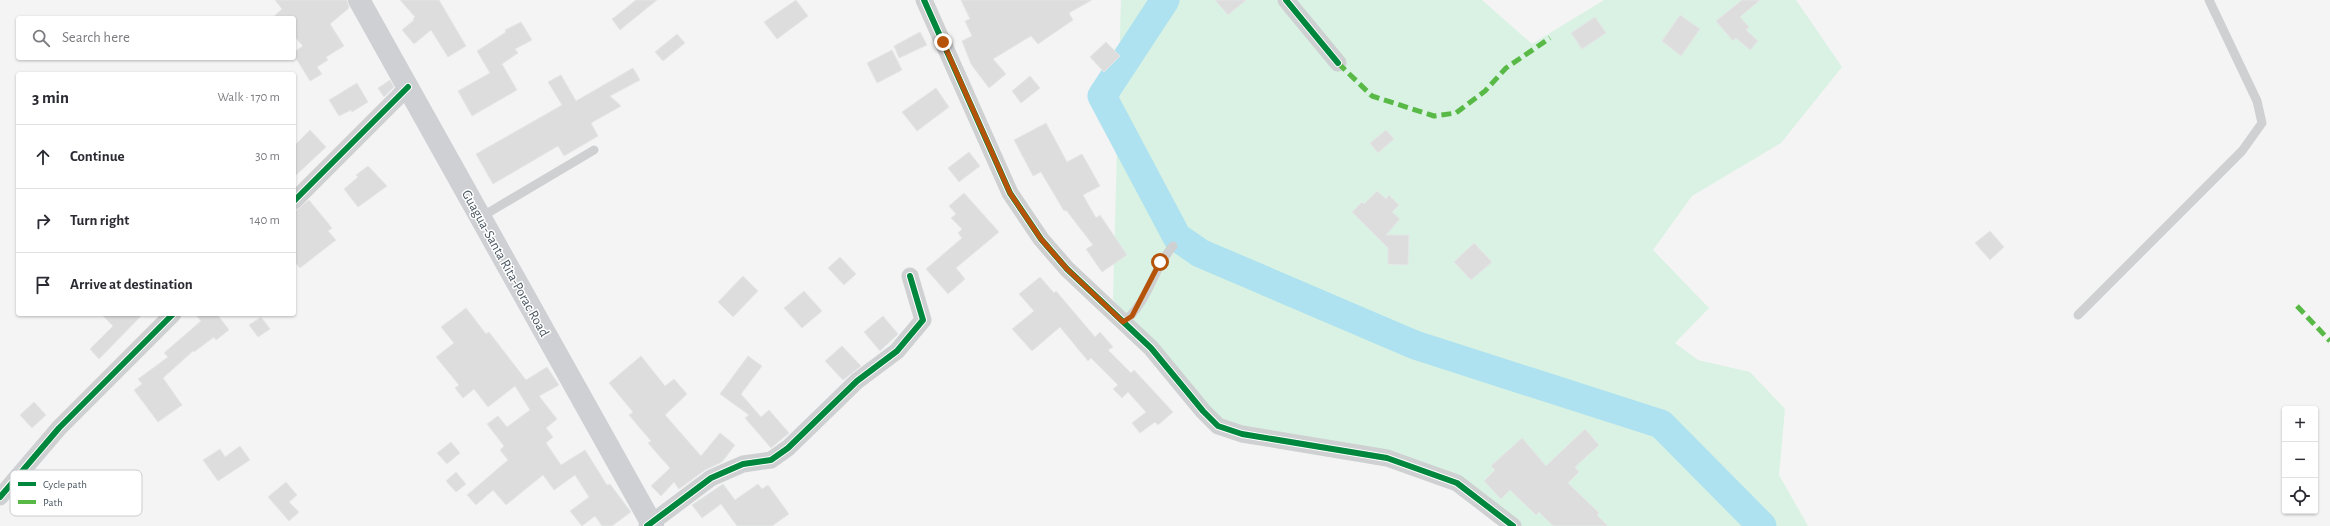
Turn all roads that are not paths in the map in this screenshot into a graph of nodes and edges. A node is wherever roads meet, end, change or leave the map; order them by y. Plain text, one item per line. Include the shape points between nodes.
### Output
1 (359, 0) edge
2 (924, 0) edge
3 (1286, 0) edge
4 (2209, 0) edge
5 (1338, 62) dead end
6 (408, 87) junction
7 (594, 150) dead end
8 (296, 199) edge
9 (481, 217) junction
10 (1173, 246) dead end
11 (910, 276) dead end
12 (171, 316) edge
13 (2078, 316) dead end
14 (1123, 322) junction
15 (23, 470) edge
16 (10, 485) edge
17 (0, 497) edge
18 (650, 525) edge
19 (1513, 526) edge

1 - 6 main road, Guagua-Santa Rita-Porac Road
2 - 14 street via 1010,193 1041,239 1067,269
3 - 5 street
4 - 13 lane via 2257,101 2262,123 2242,151
6 - 8 street
6 - 9 main road, Guagua-Santa Rita-Porac Road
7 - 9 lane
9 - 18 main road, Guagua-Santa Rita-Porac Road
10 - 14 lane via 1160,262 1132,316
11 - 18 street via 923,320 897,350 857,381 788,448 771,460 743,464 711,478
12 - 15 street via 59,428
14 - 19 street via 1151,348 1218,426 1242,434 1387,458 1457,483
16 - 17 street

